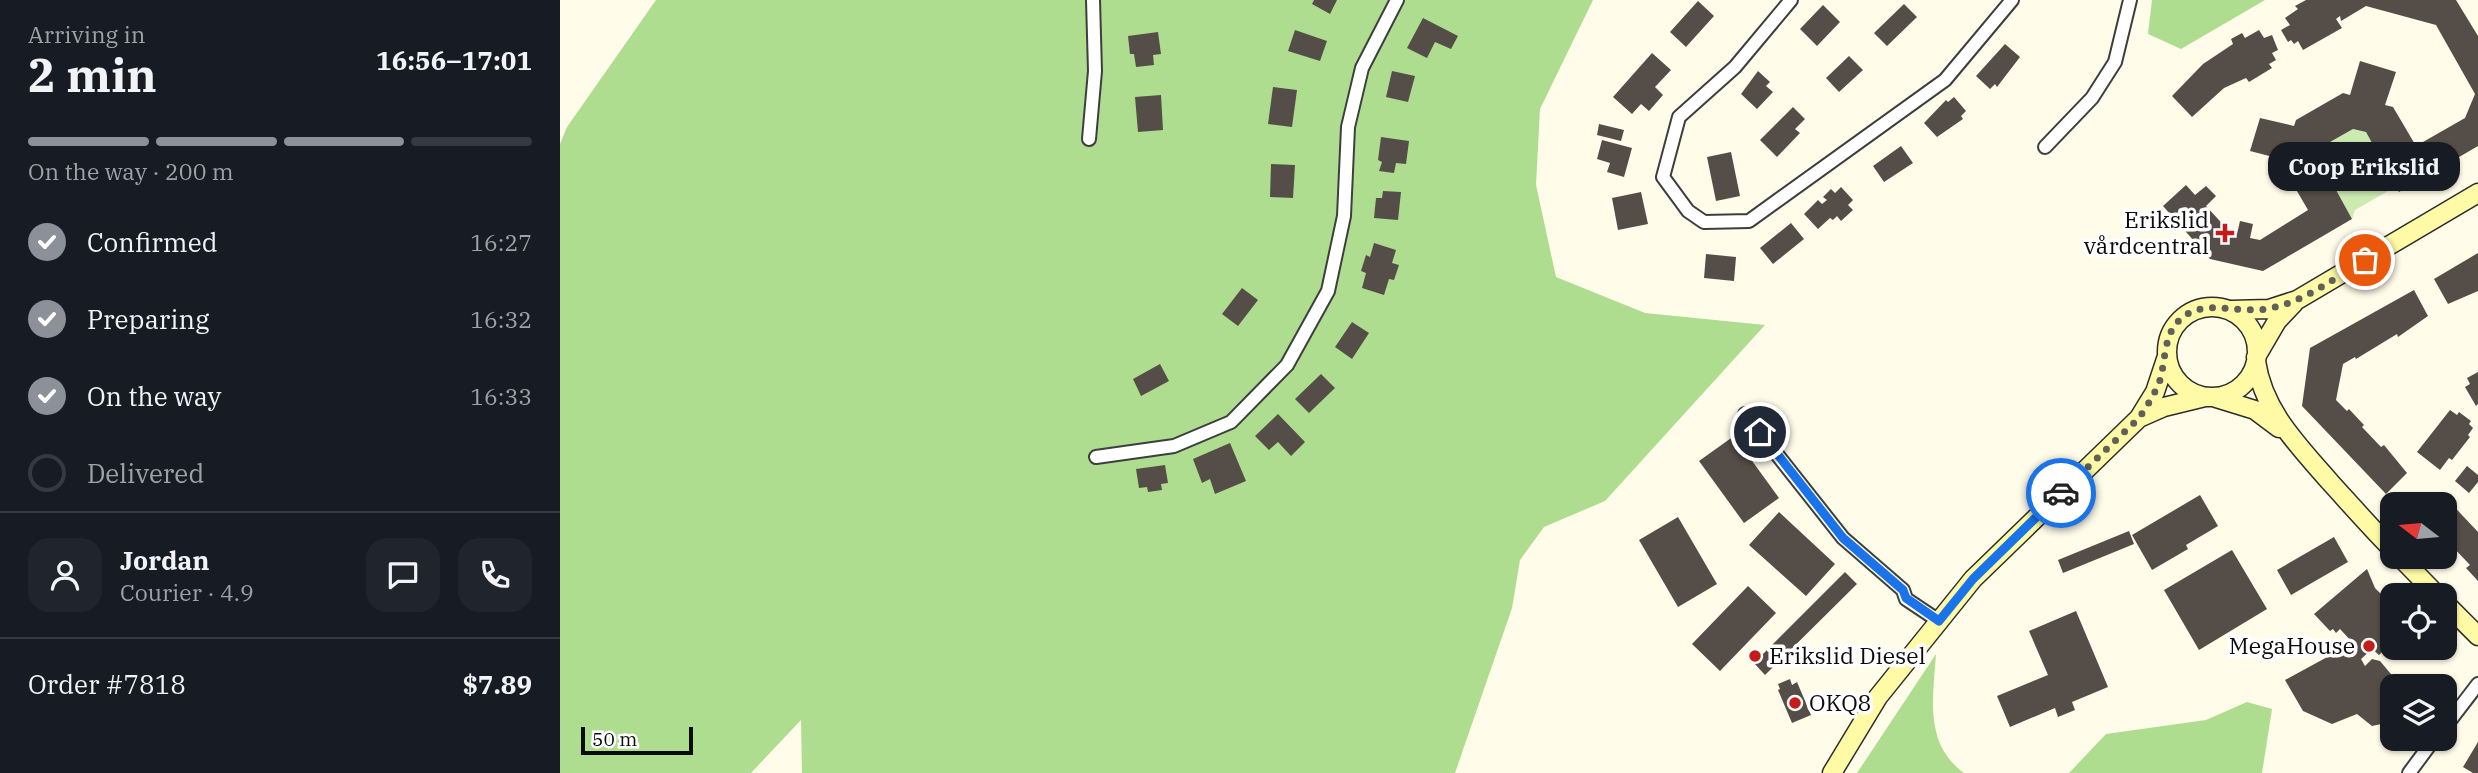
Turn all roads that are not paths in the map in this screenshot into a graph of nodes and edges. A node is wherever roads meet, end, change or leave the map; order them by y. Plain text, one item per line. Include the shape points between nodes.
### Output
1 (1093, 0) edge
2 (1397, 0) edge
3 (1791, 0) edge
4 (2012, 0) edge
5 (2130, 0) edge
6 (1089, 139) dead end
7 (2045, 147) dead end
8 (2478, 193) edge
9 (2297, 300) junction
10 (2227, 310) junction
11 (2166, 356) junction
12 (2256, 359) junction
13 (2208, 397) junction
14 (1745, 414) dead end
15 (2139, 418) junction
16 (2292, 439) junction
17 (1096, 457) dead end
18 (2380, 536) edge
19 (2412, 569) edge
20 (2425, 583) edge
21 (2457, 615) edge
22 (1939, 621) junction
23 (2478, 636) edge
24 (2478, 684) edge
25 (2457, 711) edge
26 (2425, 751) edge
27 (1832, 773) edge
28 (2409, 773) edge

1 - 6 street via 1096,71
2 - 17 street via 1362,68 1356,92 1348,127 1344,215 1328,291 1287,365 1231,422 1174,446
3 - 4 street via 1735,67 1679,117 1663,177 1688,211 1704,222 1749,221 1869,135 1945,80
5 - 7 street via 2115,62 2092,98
8 - 9 main road
9 - 10 main road via 2269,309
9 - 12 main road via 2277,321
10 - 11 main road via 2205,307 2184,316 2172,330
10 - 12 main road via 2250,327
11 - 13 main road via 2176,380 2192,393
11 - 15 main road via 2155,392
12 - 13 main road via 2243,385 2229,394
12 - 16 main road via 2267,401
13 - 15 main road
13 - 16 main road via 2255,410
14 - 22 street via 1843,538 1903,590 1906,598
15 - 22 main road via 1973,579
16 - 18 main road
19 - 20 main road
21 - 23 main road
22 - 27 main road via 1878,697
24 - 25 street
26 - 28 street

